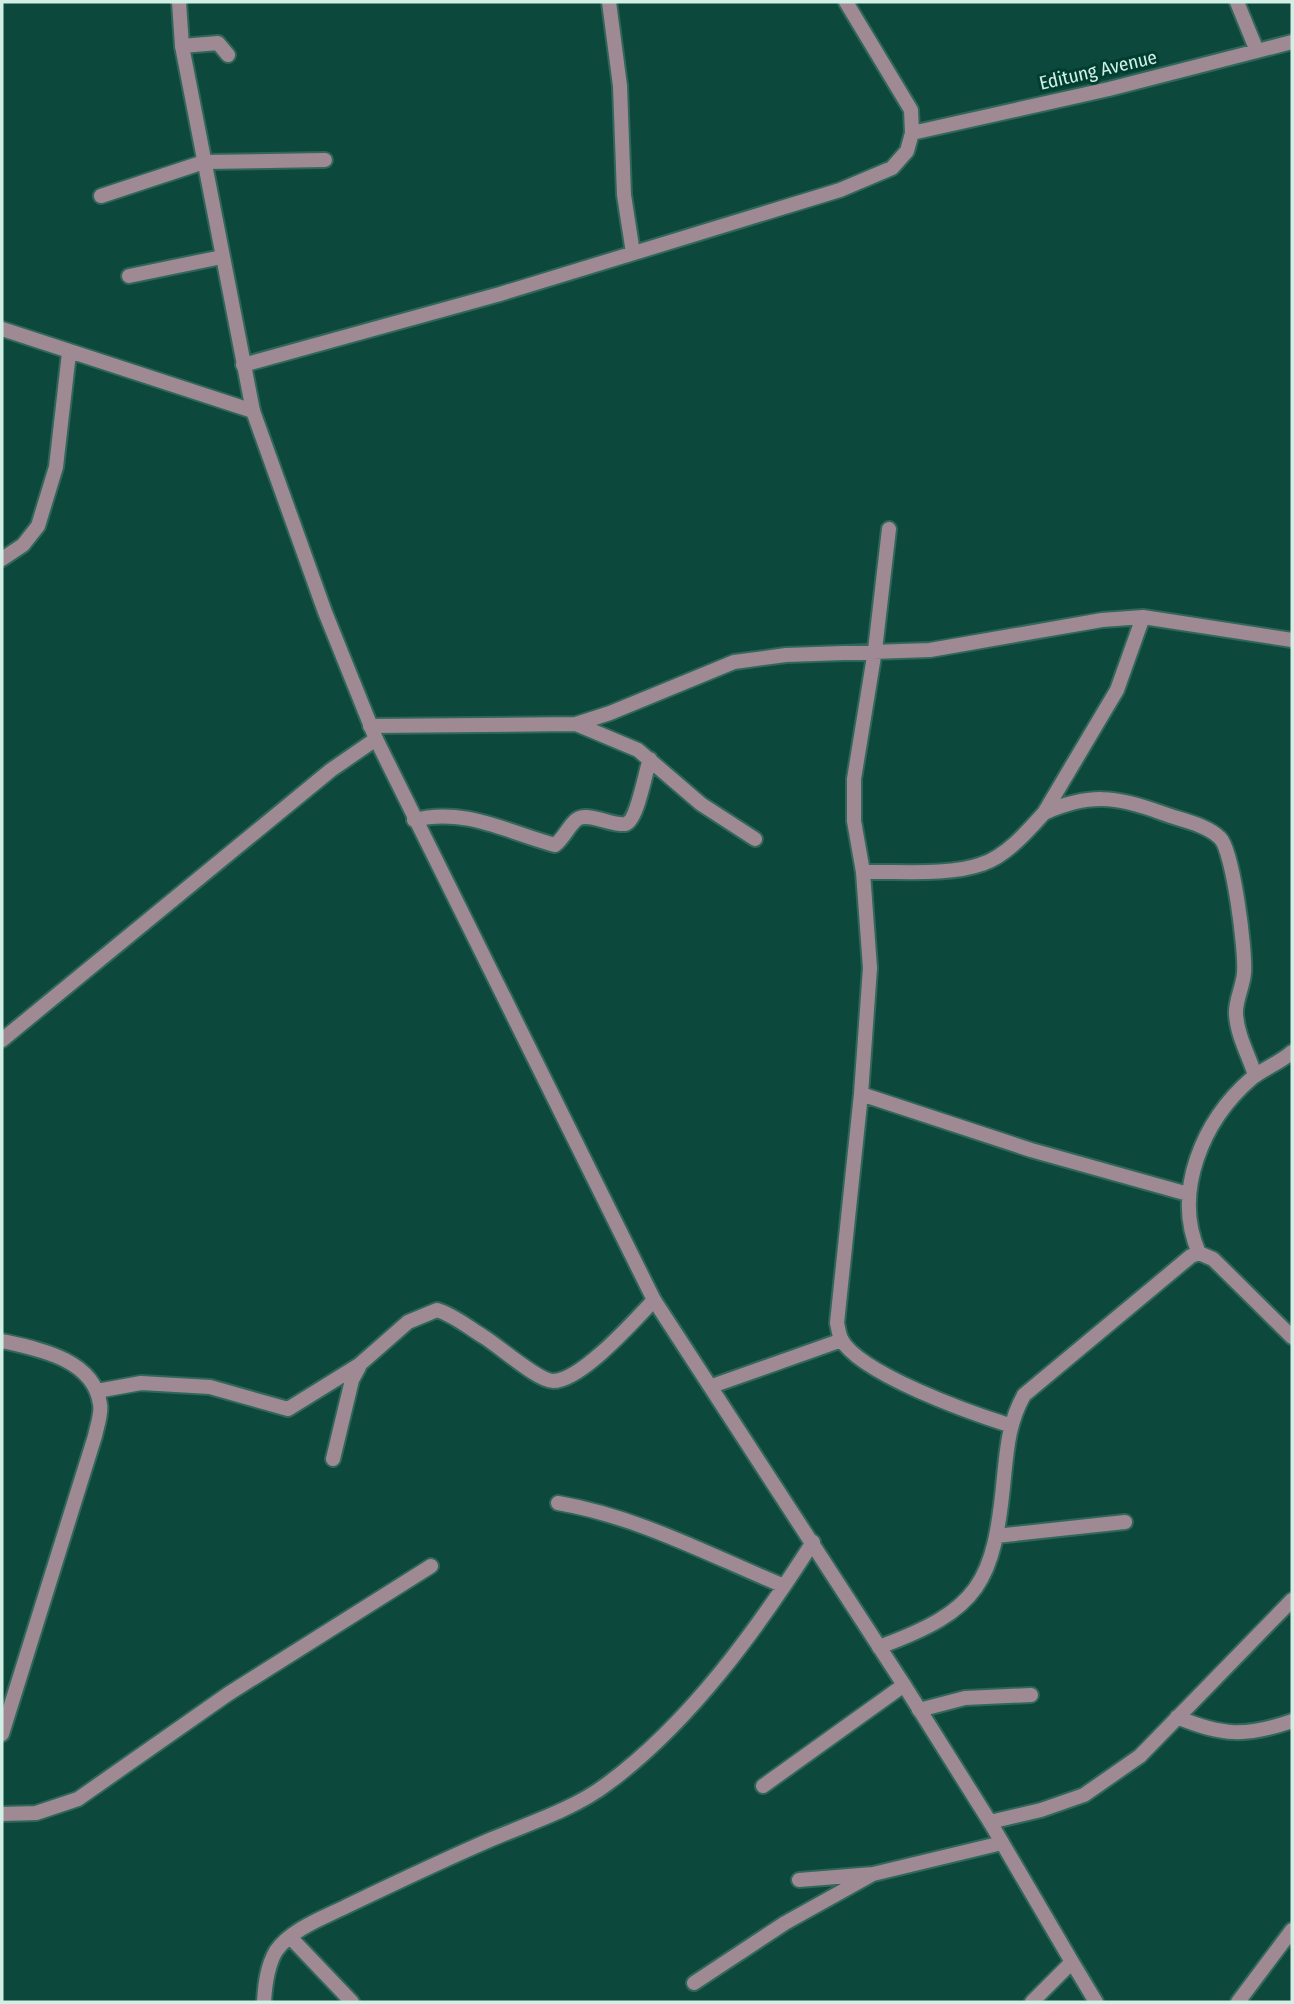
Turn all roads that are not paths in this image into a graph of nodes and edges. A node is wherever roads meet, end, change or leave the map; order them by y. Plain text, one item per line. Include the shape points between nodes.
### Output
1 (178, 2) edge
2 (609, 2) edge
3 (846, 2) edge
4 (1237, 2) edge
5 (1292, 42) edge
6 (182, 46) junction
7 (1256, 51) junction
8 (228, 55) dead end
9 (912, 133) junction
10 (325, 160) dead end
11 (204, 162) junction
12 (101, 196) dead end
13 (633, 253) junction
14 (222, 257) junction
15 (129, 276) dead end
16 (2, 329) edge
17 (69, 353) junction
18 (243, 365) junction
19 (253, 411) junction
20 (889, 529) dead end
21 (2, 559) edge
22 (1143, 617) junction
23 (1292, 639) edge
24 (875, 650) junction
25 (576, 724) junction
26 (373, 732) junction
27 (650, 759) junction
28 (1044, 813) junction
29 (414, 820) junction
30 (755, 839) dead end
31 (863, 872) junction
32 (2, 1040) edge
33 (1292, 1052) edge
34 (1255, 1075) junction
35 (861, 1094) junction
36 (1188, 1194) junction
37 (1199, 1253) junction
38 (654, 1300) junction
39 (1292, 1337) edge
40 (842, 1340) junction
41 (2, 1341) edge
42 (359, 1365) junction
43 (712, 1386) junction
44 (97, 1391) junction
45 (1009, 1426) junction
46 (333, 1458) dead end
47 (558, 1503) dead end
48 (1125, 1522) dead end
49 (996, 1536) junction
50 (813, 1542) junction
51 (431, 1566) dead end
52 (784, 1586) junction
53 (1292, 1600) edge
54 (879, 1647) junction
55 (904, 1685) junction
56 (1031, 1695) dead end
57 (919, 1710) junction
58 (1177, 1717) junction
59 (1292, 1721) edge
60 (2, 1734) edge
61 (763, 1786) dead end
62 (2, 1814) edge
63 (990, 1822) junction
64 (1002, 1843) junction
65 (873, 1874) junction
66 (799, 1880) dead end
67 (1292, 1930) edge
68 (290, 1937) junction
69 (1072, 1962) junction
70 (694, 1983) dead end
71 (264, 2002) edge
72 (352, 2002) edge
73 (1032, 2002) edge
74 (1096, 2002) edge
75 (1238, 2002) edge

1 - 6 street
2 - 13 street
3 - 9 street via 911,110
4 - 7 street
5 - 7 street, Editung Avenue
6 - 8 street via 218,43
6 - 11 street
7 - 9 street, Editung Avenue
9 - 13 street via 907,151 892,168 840,190
10 - 11 street
11 - 12 street
11 - 14 street
13 - 18 street
14 - 15 street
14 - 18 street
16 - 17 street
17 - 19 street
17 - 21 street via 56,467 38,526 23,545
18 - 19 street
19 - 26 street
20 - 24 street
22 - 23 street
22 - 24 street via 930,650
22 - 28 street via 1117,690
24 - 25 street via 734,662
24 - 31 street via 854,779 854,821
25 - 26 street
25 - 27 street
26 - 29 street
26 - 32 street
27 - 29 street via 639,789 636,816 630,823 583,817 575,820 555,845 462,816 438,814
27 - 30 street via 701,804
28 - 31 street via 1010,847 982,864
28 - 34 street via 1081,800 1126,800 1221,838 1231,857 1244,950 1237,1025
29 - 38 street
31 - 35 street via 870,968
33 - 34 street
34 - 36 street via 1215,1119
35 - 36 street via 1031,1150
35 - 40 street via 837,1323
36 - 37 street
37 - 39 street via 1213,1259
37 - 45 street via 1039,1380 1024,1395
38 - 42 street via 584,1366 552,1381 437,1310 408,1322
38 - 43 street
40 - 43 street
40 - 45 street via 861,1357 927,1396
41 - 44 street via 40,1350 76,1366
42 - 44 street via 288,1409 210,1387 141,1383
42 - 46 street
43 - 50 street
44 - 60 street via 101,1405 95,1436
45 - 49 street
47 - 52 street via 639,1522
48 - 49 street
49 - 54 street via 986,1573 964,1604 922,1632
50 - 52 street
50 - 54 street
51 - 62 street via 228,1693 78,1799 36,1813
52 - 68 street via 722,1671 605,1786
53 - 58 street
54 - 55 street
55 - 57 street
55 - 61 street
56 - 57 street via 965,1698
57 - 63 street
58 - 59 street via 1214,1732 1240,1734
58 - 63 street via 1140,1756 1084,1795
63 - 64 street
64 - 65 street
64 - 69 street
65 - 66 street
65 - 70 street via 785,1923
67 - 75 street
68 - 71 street via 271,1963
68 - 72 street
69 - 73 street
69 - 74 street

